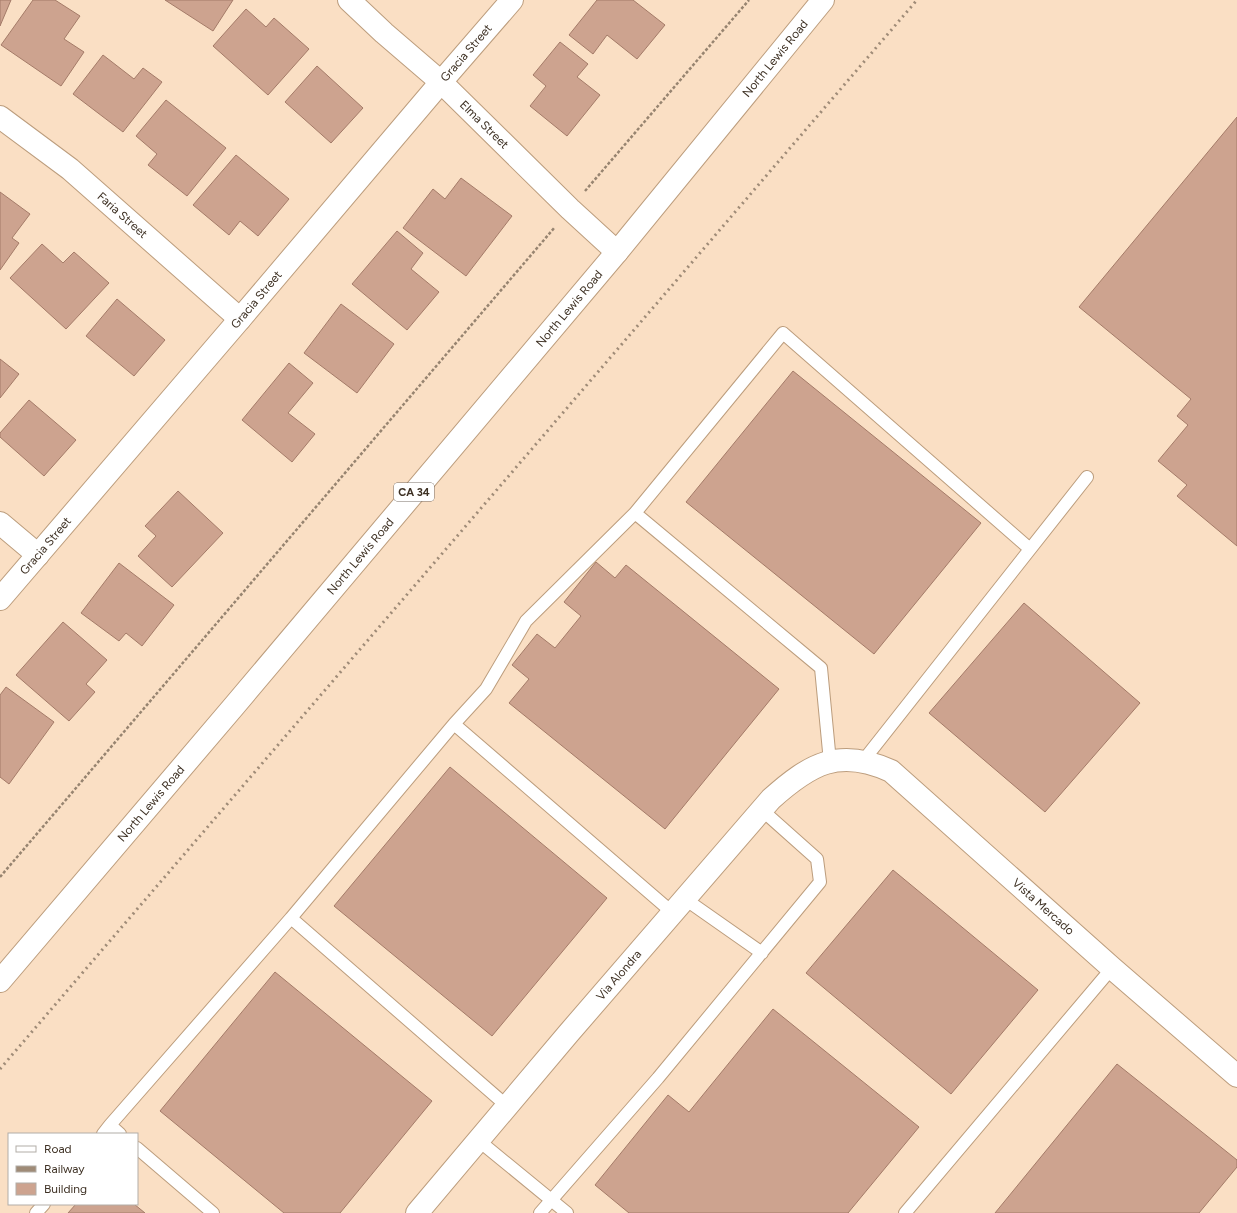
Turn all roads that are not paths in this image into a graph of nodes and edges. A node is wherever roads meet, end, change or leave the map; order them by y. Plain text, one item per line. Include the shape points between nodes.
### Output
1 (349, 0) edge
2 (512, 0) edge
3 (824, 0) edge
4 (441, 82) junction
5 (0, 118) edge
6 (617, 252) junction
7 (240, 319) junction
8 (1087, 477) dead end
9 (635, 514) junction
10 (0, 523) edge
11 (1030, 549) junction
12 (38, 555) junction
13 (0, 599) edge
14 (454, 724) junction
15 (835, 760) junction
16 (863, 761) junction
17 (762, 810) junction
18 (679, 906) junction
19 (291, 918) junction
20 (762, 953) junction
21 (1112, 968) junction
22 (0, 981) edge
23 (1237, 1076) edge
24 (507, 1106) junction
25 (106, 1130) edge
26 (116, 1133) edge
27 (478, 1140) junction
28 (138, 1149) edge
29 (551, 1201) junction
30 (43, 1205) edge
31 (36, 1213) edge
32 (213, 1213) edge
33 (417, 1213) edge
34 (540, 1213) edge
35 (567, 1213) edge
36 (905, 1213) edge

1 - 4 street, Elma Street
2 - 4 street, Gracia Street
3 - 6 street, North Lewis Road / CA 34
4 - 6 street, Elma Street
4 - 7 street, Gracia Street
5 - 7 street, Faria Street via 70,169
6 - 22 street, North Lewis Road / CA 34
7 - 12 street, Gracia Street
8 - 11 lane
9 - 11 lane via 783,332
9 - 14 lane via 526,621 486,689
9 - 15 lane via 821,668
10 - 12 street
11 - 16 lane
12 - 13 street, Gracia Street
14 - 18 lane
14 - 19 lane
15 - 16 street, Vista Mercado
15 - 17 street, Via Alondra via 815,767 788,784
16 - 21 street, Vista Mercado via 891,771
17 - 18 street, Via Alondra
17 - 20 lane via 817,859 820,882
18 - 20 lane
18 - 24 street, Via Alondra
19 - 24 lane
19 - 25 lane
20 - 29 lane
21 - 23 street, Vista Mercado
21 - 36 lane
24 - 27 street, Via Alondra
25 - 26 lane
27 - 29 lane
27 - 33 street, Via Alondra
28 - 32 lane
29 - 34 lane
29 - 35 lane
30 - 31 lane

